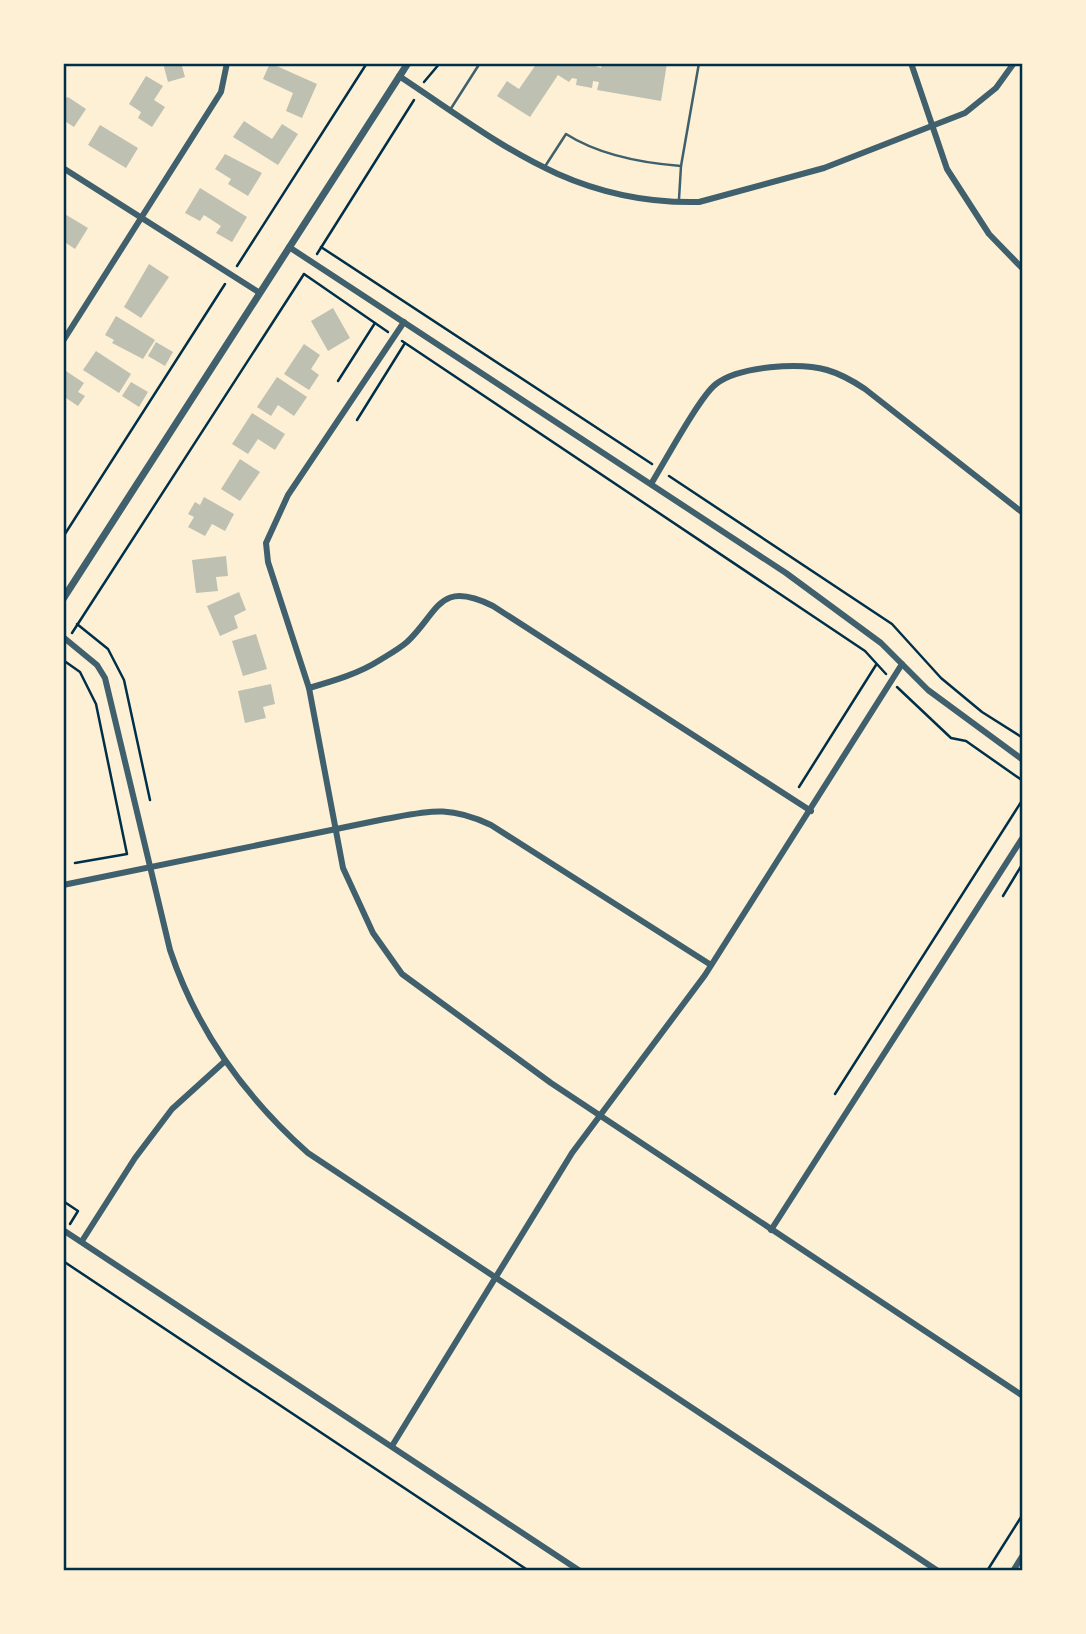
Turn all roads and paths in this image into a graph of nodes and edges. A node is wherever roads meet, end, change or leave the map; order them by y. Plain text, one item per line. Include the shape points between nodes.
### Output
1 (227, 63) edge
2 (367, 63) edge
3 (408, 63) edge
4 (440, 63) edge
5 (480, 63) edge
6 (699, 63) edge
7 (911, 63) edge
8 (1014, 63) edge
9 (399, 76) junction
10 (420, 90) junction
11 (450, 110) junction
12 (933, 125) junction
13 (681, 166) junction
14 (63, 168) edge
15 (543, 168) junction
16 (679, 202) junction
17 (142, 218) junction
18 (289, 247) junction
19 (321, 247) junction
20 (312, 262) junction
21 (1023, 269) edge
22 (304, 274) junction
23 (231, 275) junction
24 (260, 293) junction
25 (404, 322) junction
26 (375, 323) junction
27 (394, 336) junction
28 (63, 341) edge
29 (405, 343) junction
30 (338, 381) dead end
31 (357, 420) dead end
32 (660, 470) junction
33 (651, 484) junction
34 (1023, 513) edge
35 (63, 537) edge
36 (63, 598) edge
37 (77, 624) junction
38 (65, 639) edge
39 (63, 660) edge
40 (876, 664) junction
41 (902, 664) junction
42 (892, 681) junction
43 (309, 688) junction
44 (1023, 738) edge
45 (1023, 760) edge
46 (1023, 781) edge
47 (799, 787) dead end
48 (1023, 799) edge
49 (150, 800) dead end
50 (811, 811) junction
51 (335, 830) junction
52 (1023, 837) edge
53 (75, 863) dead end
54 (1023, 863) edge
55 (151, 868) junction
56 (63, 886) edge
57 (1003, 896) dead end
58 (711, 965) junction
59 (224, 1062) junction
60 (835, 1094) dead end
61 (599, 1115) junction
62 (63, 1201) edge
63 (64, 1230) edge
64 (771, 1230) junction
65 (82, 1241) junction
66 (63, 1261) edge
67 (495, 1278) junction
68 (1023, 1396) edge
69 (392, 1446) junction
70 (1023, 1514) edge
71 (1023, 1555) edge
72 (529, 1571) edge
73 (580, 1571) edge
74 (938, 1571) edge
75 (986, 1571) edge
76 (1013, 1571) edge

1 - 17 street via 221,92
2 - 23 path
3 - 9 street
4 - 10 path
5 - 11 lane
6 - 13 lane
7 - 12 street
8 - 12 street via 981,102
9 - 10 street
9 - 18 street
10 - 11 street
10 - 19 path
11 - 15 street
12 - 16 street via 824,168 699,202
12 - 21 street via 947,169 966,202
13 - 15 lane via 608,152 566,134
13 - 16 lane
14 - 17 street
15 - 16 street via 597,190
17 - 23 street
17 - 28 street
18 - 20 street
18 - 24 street
19 - 20 path
19 - 32 path
20 - 22 path
20 - 25 street
22 - 26 path
22 - 37 path
23 - 24 street
23 - 35 path
24 - 36 street
25 - 27 street
25 - 33 street
26 - 27 path
26 - 30 path
27 - 29 path
27 - 43 street via 288,495 266,543
29 - 31 path
29 - 40 path via 865,651
32 - 33 street
32 - 34 street via 714,385 749,371 803,366 824,369 855,383
32 - 44 path via 892,624 941,678
33 - 41 street via 786,573 881,643
37 - 38 path
37 - 49 path via 107,649 124,680
38 - 55 street via 97,665 105,678
39 - 53 path via 80,672 96,704 127,854
40 - 42 path
40 - 47 path
41 - 42 street
41 - 45 street via 928,690
42 - 46 path via 951,738 966,741
42 - 50 street
43 - 50 street via 376,663 407,642 436,604 472,596
43 - 51 street
48 - 60 path
50 - 58 street
51 - 55 street
51 - 58 street via 435,810 463,812 491,825
51 - 61 street via 357,904 402,974
52 - 64 street
54 - 57 path
55 - 56 street
55 - 59 street via 181,985
58 - 61 street
59 - 65 street via 172,1109
59 - 67 street via 262,1109 308,1153
61 - 64 street
61 - 67 street
62 - 63 path via 78,1211
63 - 65 street
64 - 68 street
65 - 69 street
66 - 72 path
67 - 69 street
67 - 74 street
69 - 73 street
70 - 75 path
71 - 76 street

